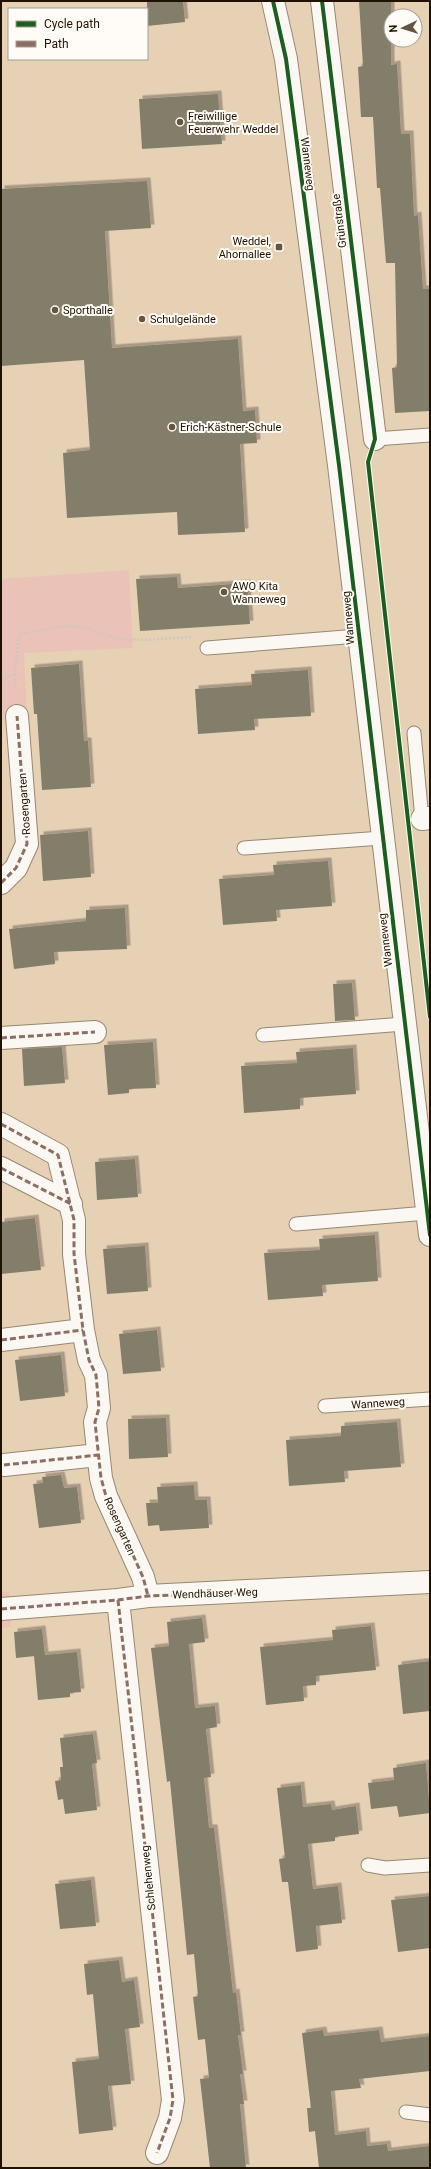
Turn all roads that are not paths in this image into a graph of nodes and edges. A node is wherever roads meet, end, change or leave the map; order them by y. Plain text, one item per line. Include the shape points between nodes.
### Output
1 (273, 1) edge
2 (322, 1) edge
3 (430, 435) edge
4 (375, 439) joint
5 (358, 636) junction
6 (207, 648) dead end
7 (17, 716) dead end
8 (414, 734) dead end
9 (426, 818) edge
10 (382, 838) junction
11 (244, 848) dead end
12 (1, 884) edge
13 (404, 1024) junction
14 (95, 1032) dead end
15 (263, 1034) dead end
16 (1, 1038) edge
17 (1, 1124) edge
18 (425, 1145) edge
19 (1, 1168) edge
20 (71, 1204) junction
21 (427, 1213) junction
22 (296, 1224) dead end
23 (430, 1235) edge
24 (83, 1330) junction
25 (1, 1340) edge
26 (430, 1400) edge
27 (325, 1406) dead end
28 (98, 1455) junction
29 (4, 1465) dead end
30 (430, 1582) edge
31 (148, 1596) junction
32 (118, 1600) junction
33 (1, 1609) edge
34 (368, 1865) dead end
35 (430, 1865) edge
36 (406, 2112) dead end
37 (430, 2115) edge
38 (157, 2153) dead end

1 - 5 street, Wanneweg via 286,59 339,465
2 - 4 street, Grünstraße
3 - 4 lane
5 - 6 lane, Wanneweg
5 - 10 street, Wanneweg
7 - 12 street, Rosengarten via 27,844 16,868
8 - 9 lane
10 - 11 lane
10 - 13 street, Wanneweg
13 - 15 lane
13 - 18 street, Wanneweg
14 - 16 street
17 - 20 street, Rosengarten via 58,1155
18 - 21 street, Wanneweg
19 - 20 street
20 - 24 street, Rosengarten
21 - 22 lane
21 - 23 street, Wanneweg
24 - 25 street
24 - 28 street, Rosengarten via 89,1360 96,1375 99,1408 95,1422
26 - 27 lane, Wanneweg
28 - 29 street
28 - 31 street, Rosengarten via 106,1496 143,1577
30 - 31 street, Wendhäuser Weg
31 - 32 street, Wendhäuser Weg
32 - 33 street, Wendhäuser Weg
32 - 38 street, Schlehenweg via 173,2100 170,2118
34 - 35 lane via 385,1868
36 - 37 lane

